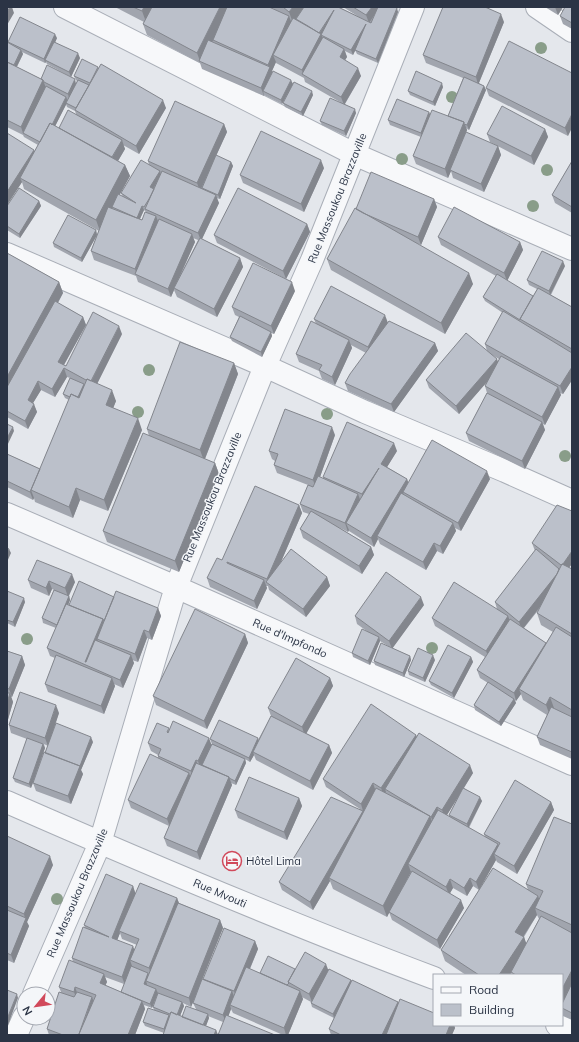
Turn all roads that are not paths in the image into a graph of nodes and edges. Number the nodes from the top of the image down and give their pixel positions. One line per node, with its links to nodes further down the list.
1 (65, 7): 5 (street)
2 (414, 7): 5 (street, Rue Massoukou Brazzaville)
3 (537, 7): 4 (street)
4 (572, 31)
5 (354, 154): 6 (street); 8 (street, Rue Massoukou Brazzaville)
6 (572, 249)
7 (7, 254): 8 (street)
8 (265, 366): 9 (street); 11 (street, Rue Massoukou Brazzaville)
9 (572, 501)
10 (7, 514): 11 (street, Rue d'Impfondo)
11 (176, 588): 12 (street, Rue d'Impfondo); 14 (street, Rue Massoukou Brazzaville)
12 (572, 764)
13 (7, 802): 14 (street, Rue Mvouti)
14 (100, 843): 15 (street, Rue Mvouti); 16 (street, Rue Massoukou Brazzaville)
15 (433, 978)
16 (37, 986)
17 (561, 1026): 18 (street)
18 (572, 1030)

